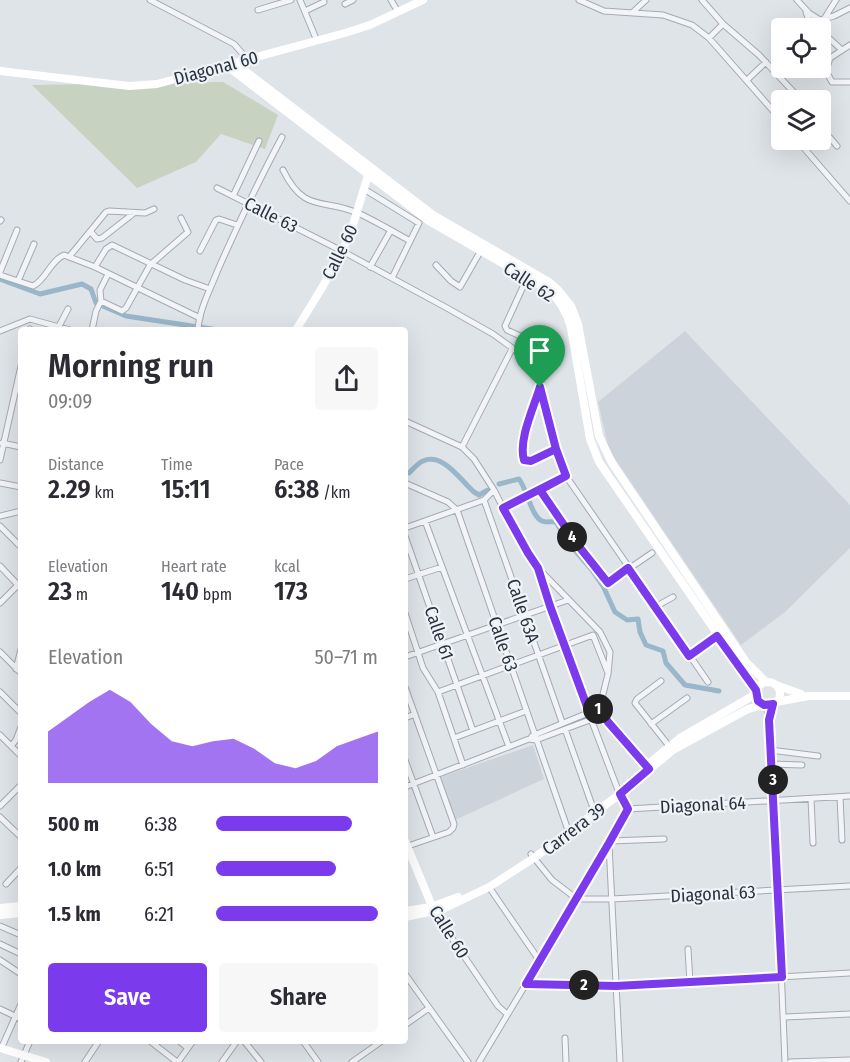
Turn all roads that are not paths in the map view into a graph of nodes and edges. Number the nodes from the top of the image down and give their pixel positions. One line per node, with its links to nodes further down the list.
1 (150, 0): 30 (street)
2 (291, 0): 15 (street)
3 (300, 0): 16 (street)
4 (353, 0): 13 (street)
5 (391, 0): 18 (street)
6 (423, 0): 18 (main road, Diagonal 60)
7 (579, 0): 19 (street)
8 (646, 0): 19 (street)
9 (702, 0): 24 (street)
10 (836, 0): 22 (street)
11 (799, 1): 17 (street)
12 (324, 2): 16 (street)
13 (345, 4)
14 (850, 8): 23 (street)
15 (258, 10)
16 (305, 11): 27 (street)
17 (806, 11): 20 (street); 21 (street)
18 (398, 12): 27 (main road, Diagonal 60)
19 (633, 12): 25 (street)
20 (808, 18)
21 (816, 18)
22 (825, 18)
23 (828, 18)
24 (723, 24): 25 (street); 31 (street)
25 (709, 38): 35 (street)
26 (831, 40): 29 (street)
27 (317, 41): 30 (main road, Diagonal 60)
28 (850, 45): 29 (street)
29 (842, 50): 36 (street)
30 (248, 60): 32 (main road, Diagonal 60)
31 (766, 62): 35 (street); 37 (street)
32 (236, 64): 33 (main road, Diagonal 60); 45 (main road, Calle 62)
33 (226, 66): 34 (main road, Diagonal 60); 45 (main road, Calle 62)
34 (0, 71)
35 (747, 80): 38 (street)
36 (850, 82)
37 (792, 90)
38 (771, 108)
39 (282, 137): 50 (street)
40 (831, 139): 42 (street)
41 (260, 141): 48 (street)
42 (837, 146)
43 (806, 150): 49 (street)
44 (283, 170): 53 (street)
45 (370, 171): 47 (main road, Calle 60); 63 (main road, Calle 62); 145 (main road, Calle 62)
46 (218, 188): 48 (street, Calle 63)
47 (364, 189): 53 (main road, Calle 60); 59 (street)
48 (233, 196): 50 (street, Calle 63)
49 (850, 201)
50 (247, 202): 55 (street); 62 (street, Calle 63)
51 (154, 209): 52 (street)
52 (134, 213): 58 (street); 58 (street)
53 (358, 213): 57 (street); 62 (main road, Calle 60)
54 (181, 218): 65 (street)
55 (237, 225): 61 (street); 75 (street)
56 (17, 230): 69 (street)
57 (391, 230): 59 (street); 68 (street)
58 (91, 232): 64 (street)
59 (410, 241): 71 (street)
60 (34, 244): 73 (street)
61 (200, 251)
62 (342, 251): 68 (street, Calle 63); 83 (main road, Calle 60)
63 (480, 252): 66 (street); 72 (main road, Calle 62)
64 (69, 257): 67 (street); 73 (street)
65 (150, 264): 67 (street); 74 (street); 75 (street)
66 (436, 265)
67 (95, 267): 70 (street)
68 (370, 267): 71 (street, Calle 63)
69 (0, 274): 73 (street)
70 (108, 274): 74 (street); 76 (street)
71 (392, 278): 87 (street, Calle 63)
72 (526, 278): 86 (street); 131 (main road, Calle 62)
73 (18, 281)
74 (137, 289): 76 (street); 78 (street)
75 (210, 289): 78 (street)
76 (100, 302): 81 (street)
77 (68, 309): 80 (street)
78 (200, 318): 82 (street)
79 (55, 327): 84 (street)
80 (59, 327)
81 (93, 327)
82 (198, 327)
83 (298, 327)
84 (0, 331)
85 (547, 332): 88 (street)
86 (531, 341)
87 (512, 349): 88 (street, Calle 63); 94 (street)
88 (529, 361): 90 (street)
89 (18, 378): 92 (street)
90 (540, 387): 95 (street); 95 (street)
91 (408, 422): 94 (street)
92 (1, 443): 93 (street); 96 (street)
93 (18, 446)
94 (462, 447): 101 (street)
95 (556, 449): 97 (street)
96 (0, 460)
97 (566, 476): 102 (street); 117 (street)
98 (0, 483): 100 (street)
99 (408, 484): 105 (street)
100 (18, 486)
101 (494, 490): 103 (street); 104 (street)
102 (540, 490): 104 (street); 117 (street)
103 (484, 500): 105 (street); 127 (street, Calle 63A)
104 (503, 508): 116 (street)
105 (457, 510): 108 (street); 129 (street, Calle 63)
106 (18, 512): 107 (street)
107 (0, 516)
108 (425, 521): 110 (street); 115 (street)
109 (0, 526): 111 (street)
110 (408, 527)
111 (18, 544)
112 (408, 544): 118 (street, Calle 61)
113 (652, 553): 117 (street)
114 (0, 566): 120 (street)
115 (442, 567): 118 (street); 130 (street)
116 (538, 568): 123 (street); 125 (street)
117 (628, 568): 126 (street)
118 (419, 575): 119 (street); 132 (street, Calle 61)
119 (408, 578)
120 (18, 582)
121 (18, 586): 124 (street)
122 (673, 597): 126 (street)
123 (568, 600): 125 (street); 141 (street)
124 (0, 603)
125 (550, 606): 127 (street); 133 (street)
126 (655, 607): 138 (street)
127 (525, 615): 129 (street); 137 (street, Calle 63A)
128 (408, 622): 135 (street)
129 (496, 625): 130 (street); 139 (street, Calle 63)
130 (468, 635): 132 (street); 142 (street)
131 (717, 636): 138 (street); 149 (main road, Calle 62)
132 (442, 644): 135 (street); 147 (street, Calle 61)
133 (564, 646): 137 (street); 141 (street); 159 (street)
134 (0, 652): 140 (street)
135 (418, 652): 136 (street); 150 (street)
136 (408, 656)
137 (539, 656): 139 (street); 165 (street, Calle 63A)
138 (689, 656): 144 (street)
139 (511, 667): 142 (street); 158 (street, Calle 63)
140 (18, 670)
141 (608, 674): 156 (street)
142 (484, 676): 147 (street); 164 (street)
143 (661, 681): 166 (street)
144 (708, 682)
145 (766, 682): 146 (main road); 149 (main road)
146 (776, 685): 152 (main road); 155 (main road)
147 (458, 686): 150 (street); 168 (street, Calle 61)
148 (0, 692): 157 (street)
149 (756, 692): 155 (main road); 174 (main road, Carrera 39)
150 (438, 693): 172 (street)
151 (408, 695): 160 (street)
152 (809, 696): 153 (main road); 155 (main road, Carrera 39)
153 (850, 696)
154 (687, 698): 166 (street)
155 (770, 704): 176 (street); 182 (main road, Carrera 39)
156 (600, 708): 159 (street); 161 (street)
157 (18, 710)
158 (526, 711): 164 (street); 171 (street, Calle 63)
159 (589, 712): 165 (street)
160 (415, 714): 162 (street); 184 (street)
161 (603, 715): 163 (street); 182 (street)
162 (408, 717)
163 (591, 720): 167 (street); 188 (street)
164 (499, 721): 168 (street); 175 (street)
165 (562, 722): 171 (street)
166 (651, 724): 174 (street)
167 (565, 729): 171 (street); 194 (street)
168 (473, 731): 172 (street)
169 (0, 735): 173 (street)
170 (18, 735): 173 (street)
171 (535, 737): 175 (street); 197 (street, Calle 63)
172 (454, 738): 180 (street)
173 (11, 746): 177 (street)
174 (669, 746): 182 (main road, Carrera 39)
175 (509, 747): 180 (street)
176 (770, 750): 178 (street); 179 (street)
177 (18, 753)
178 (818, 756)
179 (771, 764): 181 (street); 192 (street)
180 (463, 765): 184 (street)
181 (802, 765)
182 (648, 767): 188 (main road, Carrera 39)
183 (408, 769): 185 (street)
184 (436, 776): 185 (street); 199 (street)
185 (413, 784): 186 (street); 199 (street)
186 (408, 786)
187 (18, 788): 193 (street)
188 (619, 792): 194 (main road, Carrera 39); 195 (street); 197 (main road, Carrera 39)
189 (850, 796): 190 (street, Diagonal 64)
190 (840, 797): 191 (street, Diagonal 64); 201 (street)
191 (811, 799): 192 (street, Diagonal 64); 203 (street)
192 (774, 801): 195 (street, Diagonal 64); 211 (street)
193 (0, 806)
194 (593, 808): 197 (main road, Carrera 39)
195 (628, 809): 202 (street)
196 (0, 817): 198 (street)
197 (567, 831): 206 (main road, Carrera 39)
198 (18, 834)
199 (433, 837): 204 (street)
200 (664, 839): 202 (street)
201 (842, 840)
202 (610, 842): 212 (street); 213 (street)
203 (813, 843)
204 (408, 844)
205 (408, 850): 216 (main road, Calle 60)
206 (533, 856): 210 (main road, Carrera 39); 212 (street); 216 (main road, Carrera 39)
207 (18, 871): 208 (street)
208 (6, 884)
209 (850, 886): 211 (street, Diagonal 63)
210 (489, 887): 216 (main road, Carrera 39); 226 (street)
211 (778, 891): 213 (street, Diagonal 63); 230 (street)
212 (577, 899): 213 (street, Diagonal 63); 226 (street)
213 (612, 899): 234 (street)
214 (18, 906): 215 (main road)
215 (0, 908)
216 (433, 910): 217 (main road, Carrera 39); 220 (main road, Carrera 39); 237 (street, Calle 60)
217 (408, 911)
218 (18, 913): 219 (main road)
219 (0, 915)
220 (408, 916)
221 (0, 926): 222 (street)
222 (18, 934)
223 (0, 944): 225 (street)
224 (688, 949): 232 (street)
225 (18, 953)
226 (539, 960): 233 (street)
227 (1, 963): 228 (street)
228 (18, 972)
229 (850, 973): 230 (street)
230 (782, 977): 232 (street); 239 (street)
231 (408, 978): 235 (street)
232 (690, 983): 234 (street)
233 (526, 984): 234 (street); 237 (street)
234 (616, 986): 266 (street)
235 (429, 1008): 241 (street); 263 (street)
236 (0, 1009): 240 (street)
237 (507, 1014): 264 (street)
238 (850, 1014): 239 (street)
239 (785, 1017): 267 (street)
240 (18, 1018): 252 (street)
241 (408, 1023)
242 (565, 1038): 265 (street)
243 (29, 1044): 254 (street)
244 (96, 1044): 258 (street)
245 (154, 1044): 259 (street)
246 (183, 1044): 253 (street)
247 (191, 1044): 253 (street)
248 (235, 1044): 260 (street)
249 (246, 1044): 255 (street)
250 (305, 1044): 261 (street)
251 (377, 1044): 262 (street)
252 (0, 1048): 254 (main road)
253 (188, 1048): 259 (street)
254 (23, 1059): 257 (main road)
255 (257, 1060)
256 (850, 1060): 268 (street)
257 (46, 1062)
258 (85, 1062)
259 (177, 1062)
260 (222, 1062)
261 (318, 1062)
262 (352, 1062)
263 (466, 1062)
264 (478, 1062)
265 (566, 1062)
266 (620, 1062)
267 (786, 1062)
268 (790, 1062)

